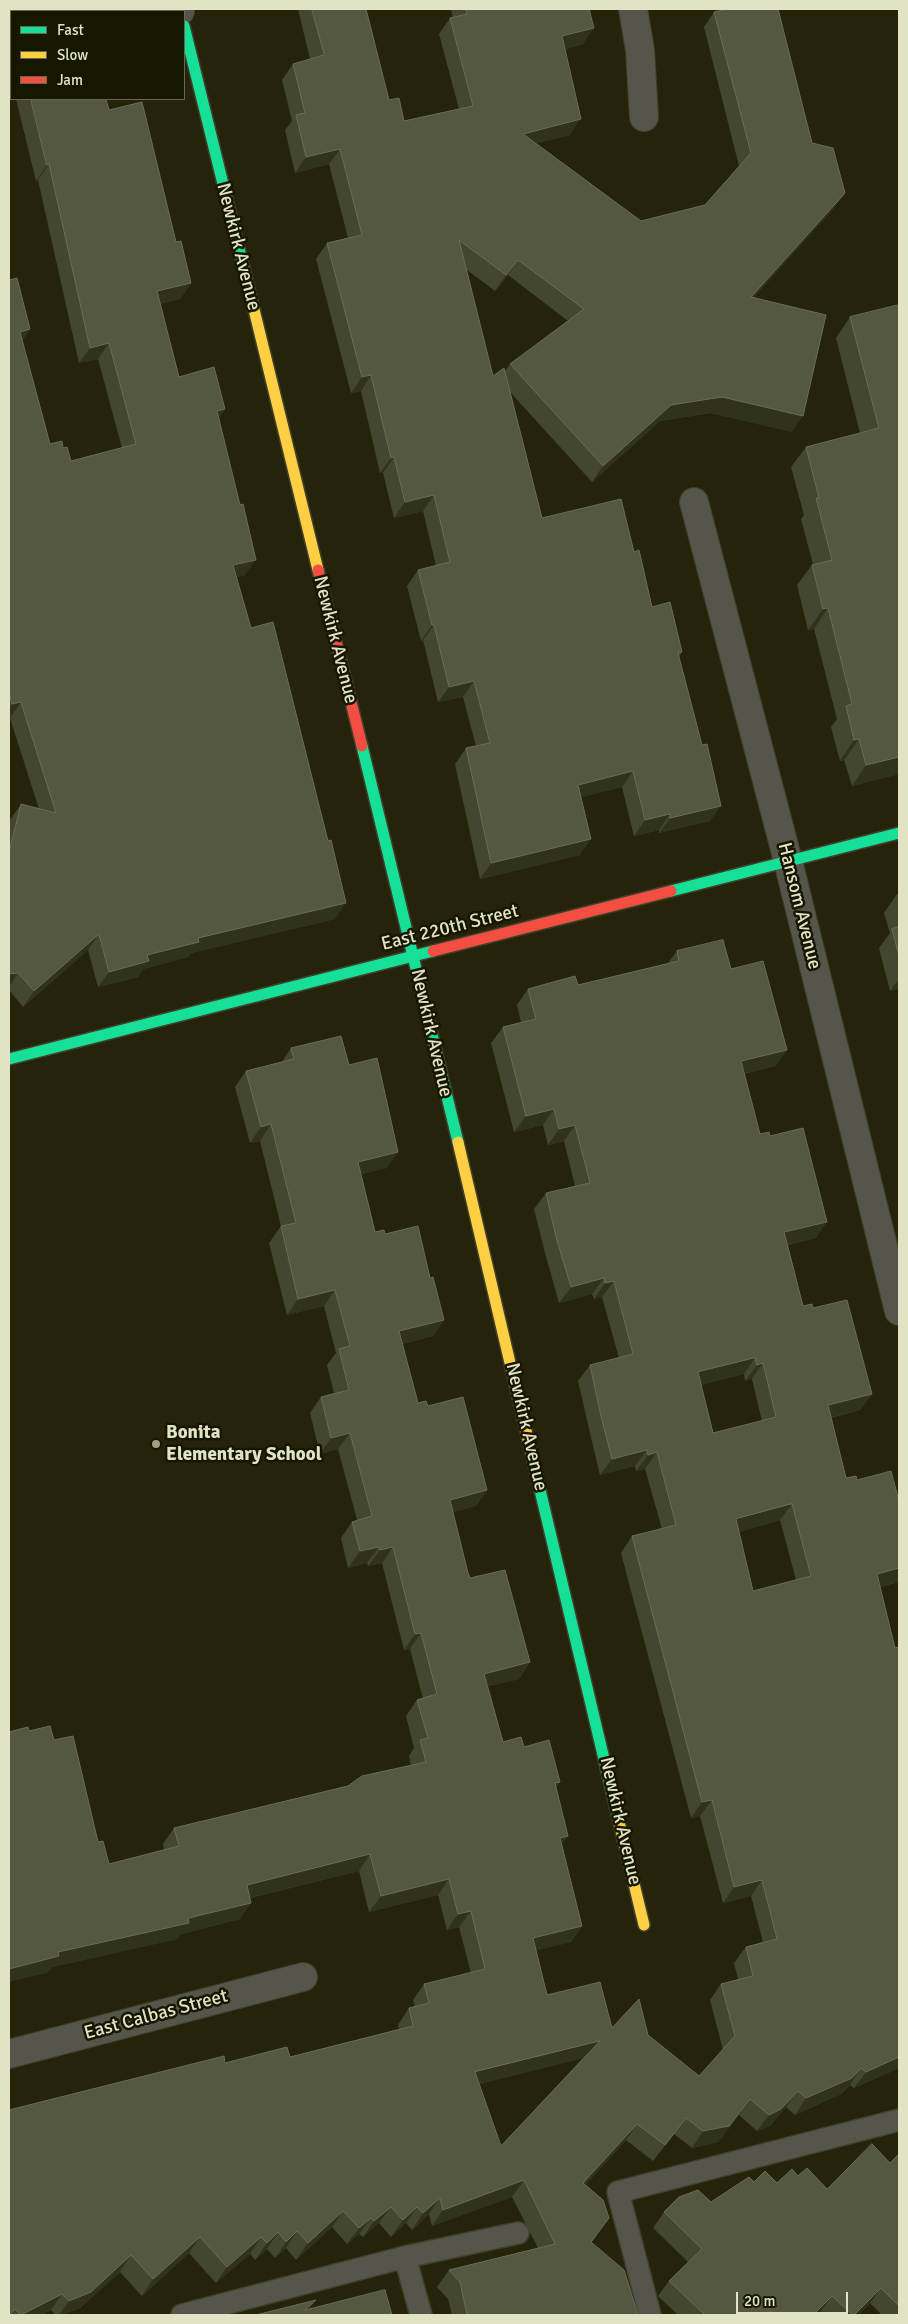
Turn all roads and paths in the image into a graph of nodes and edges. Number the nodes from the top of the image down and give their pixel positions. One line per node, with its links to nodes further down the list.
1 (633, 9): 3 (street)
2 (185, 30): 7 (street, Newkirk Avenue)
3 (644, 117)
4 (694, 502): 6 (street, Hansom Avenue)
5 (899, 833): 6 (street, East 220th Street)
6 (788, 862): 7 (street, East 220th Street); 9 (street, Hansom Avenue)
7 (413, 955): 8 (street, East 220th Street); 10 (street, Newkirk Avenue)
8 (9, 1059)
9 (899, 1311)
10 (644, 1925)
11 (303, 1977): 12 (street, East Calbas Street)
12 (9, 2054)
13 (899, 2120): 18 (lane)
14 (518, 2233): 15 (lane)
15 (405, 2257): 16 (lane); 17 (lane)
16 (183, 2315)
17 (421, 2315)
18 (650, 2315)

